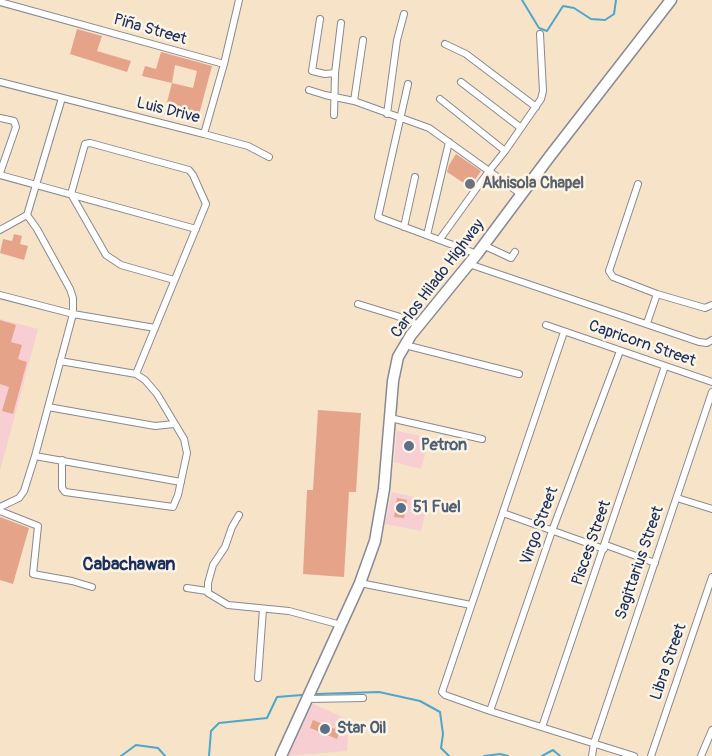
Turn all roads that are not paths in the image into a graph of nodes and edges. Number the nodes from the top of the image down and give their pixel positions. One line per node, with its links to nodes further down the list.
1 (239, 0): 10 (street, Luis Drive)
2 (670, 0): 36 (main road, Carlos Hilado Highway)
3 (0, 2): 10 (street, Piña Street)
4 (404, 14): 21 (street)
5 (320, 19): 11 (street)
6 (341, 23): 11 (street)
7 (540, 34): 20 (street)
8 (363, 40): 19 (street)
9 (445, 44): 20 (street)
10 (224, 64): 26 (street, Luis Drive)
11 (335, 73): 16 (street)
12 (0, 82): 17 (street, Luis Drive)
13 (461, 82): 25 (street)
14 (408, 84): 24 (street)
15 (309, 90): 16 (street)
16 (336, 96): 19 (street); 22 (street)
17 (62, 98): 26 (street, Luis Drive); 34 (street)
18 (440, 99): 28 (street)
19 (354, 100): 21 (street)
20 (536, 107): 25 (street)
21 (387, 114): 24 (street)
22 (334, 115)
23 (0, 118): 31 (street)
24 (400, 118): 27 (street); 38 (street)
25 (521, 128): 28 (street)
26 (204, 134): 29 (street)
27 (449, 142): 30 (street); 41 (street)
28 (505, 151): 30 (street)
29 (269, 157)
30 (489, 171): 36 (street); 42 (street)
31 (0, 174): 34 (street)
32 (415, 177): 38 (street)
33 (638, 184): 47 (street)
34 (37, 185): 35 (street); 37 (street)
35 (72, 194): 39 (street); 39 (street); 46 (street)
36 (521, 194): 43 (main road, Carlos Hilado Highway)
37 (27, 215): 40 (street); 51 (street)
38 (404, 227): 41 (street)
39 (196, 229): 46 (street)
40 (0, 230)
41 (427, 235): 42 (street)
42 (440, 239): 43 (street)
43 (480, 249): 44 (street); 45 (main road, Carlos Hilado Highway)
44 (515, 252)
45 (469, 264): 52 (street); 53 (main road, Carlos Hilado Highway)
46 (174, 280): 55 (street)
47 (657, 294): 50 (street); 52 (street)
48 (0, 295): 51 (street)
49 (358, 304): 53 (street)
50 (712, 305)
51 (72, 314): 55 (street); 60 (street)
52 (647, 323): 57 (street)
53 (419, 325): 58 (main road, Carlos Hilado Highway)
54 (546, 325): 56 (street, Capricorn Street)
55 (155, 328): 62 (street)
56 (564, 332): 59 (street, Capricorn Street); 76 (street)
57 (712, 340)
58 (405, 345): 63 (street); 67 (main road, Carlos Hilado Highway)
59 (620, 351): 61 (street, Capricorn Street); 78 (street, Virgo Street)
60 (60, 361): 62 (street); 66 (street)
61 (665, 366): 64 (street, Capricorn Street); 79 (street, Pisces Street)
62 (136, 374): 68 (street)
63 (519, 374)
64 (712, 382)
65 (712, 392): 73 (street, Sagittarius Street)
66 (48, 407): 68 (street); 70 (street)
67 (390, 418): 69 (street); 82 (main road, Carlos Hilado Highway)
68 (174, 424): 72 (street)
69 (482, 439)
70 (35, 456): 71 (street); 74 (street)
71 (62, 460): 72 (street); 72 (street)
72 (182, 482)
73 (677, 498): 75 (street); 80 (street, Sagittarius Street)
74 (0, 509): 83 (street)
75 (712, 509)
76 (503, 513): 78 (street); 86 (street)
77 (239, 515): 85 (street)
78 (552, 531): 79 (street); 92 (street, Virgo Street)
79 (605, 547): 80 (street); 93 (street, Pisces Street)
80 (655, 563): 95 (street, Sagittarius Street)
81 (712, 577): 100 (street, Libra Street)
82 (360, 584): 86 (street); 88 (main road, Carlos Hilado Highway)
83 (92, 587)
84 (187, 588): 85 (street)
85 (207, 591): 87 (street)
86 (471, 605): 92 (street)
87 (263, 609): 88 (street); 89 (street)
88 (341, 625): 91 (main road, Carlos Hilado Highway)
89 (258, 678)
90 (363, 698): 91 (street)
91 (307, 699): 97 (main road, Carlos Hilado Highway)
92 (490, 711): 93 (street)
93 (542, 728): 95 (street)
94 (712, 730): 96 (street)
95 (594, 743): 98 (street, Sagittarius Street); 99 (street)
96 (709, 745): 101 (street)
97 (281, 756)
98 (592, 756)
99 (634, 756)
100 (651, 756)
101 (701, 756)

